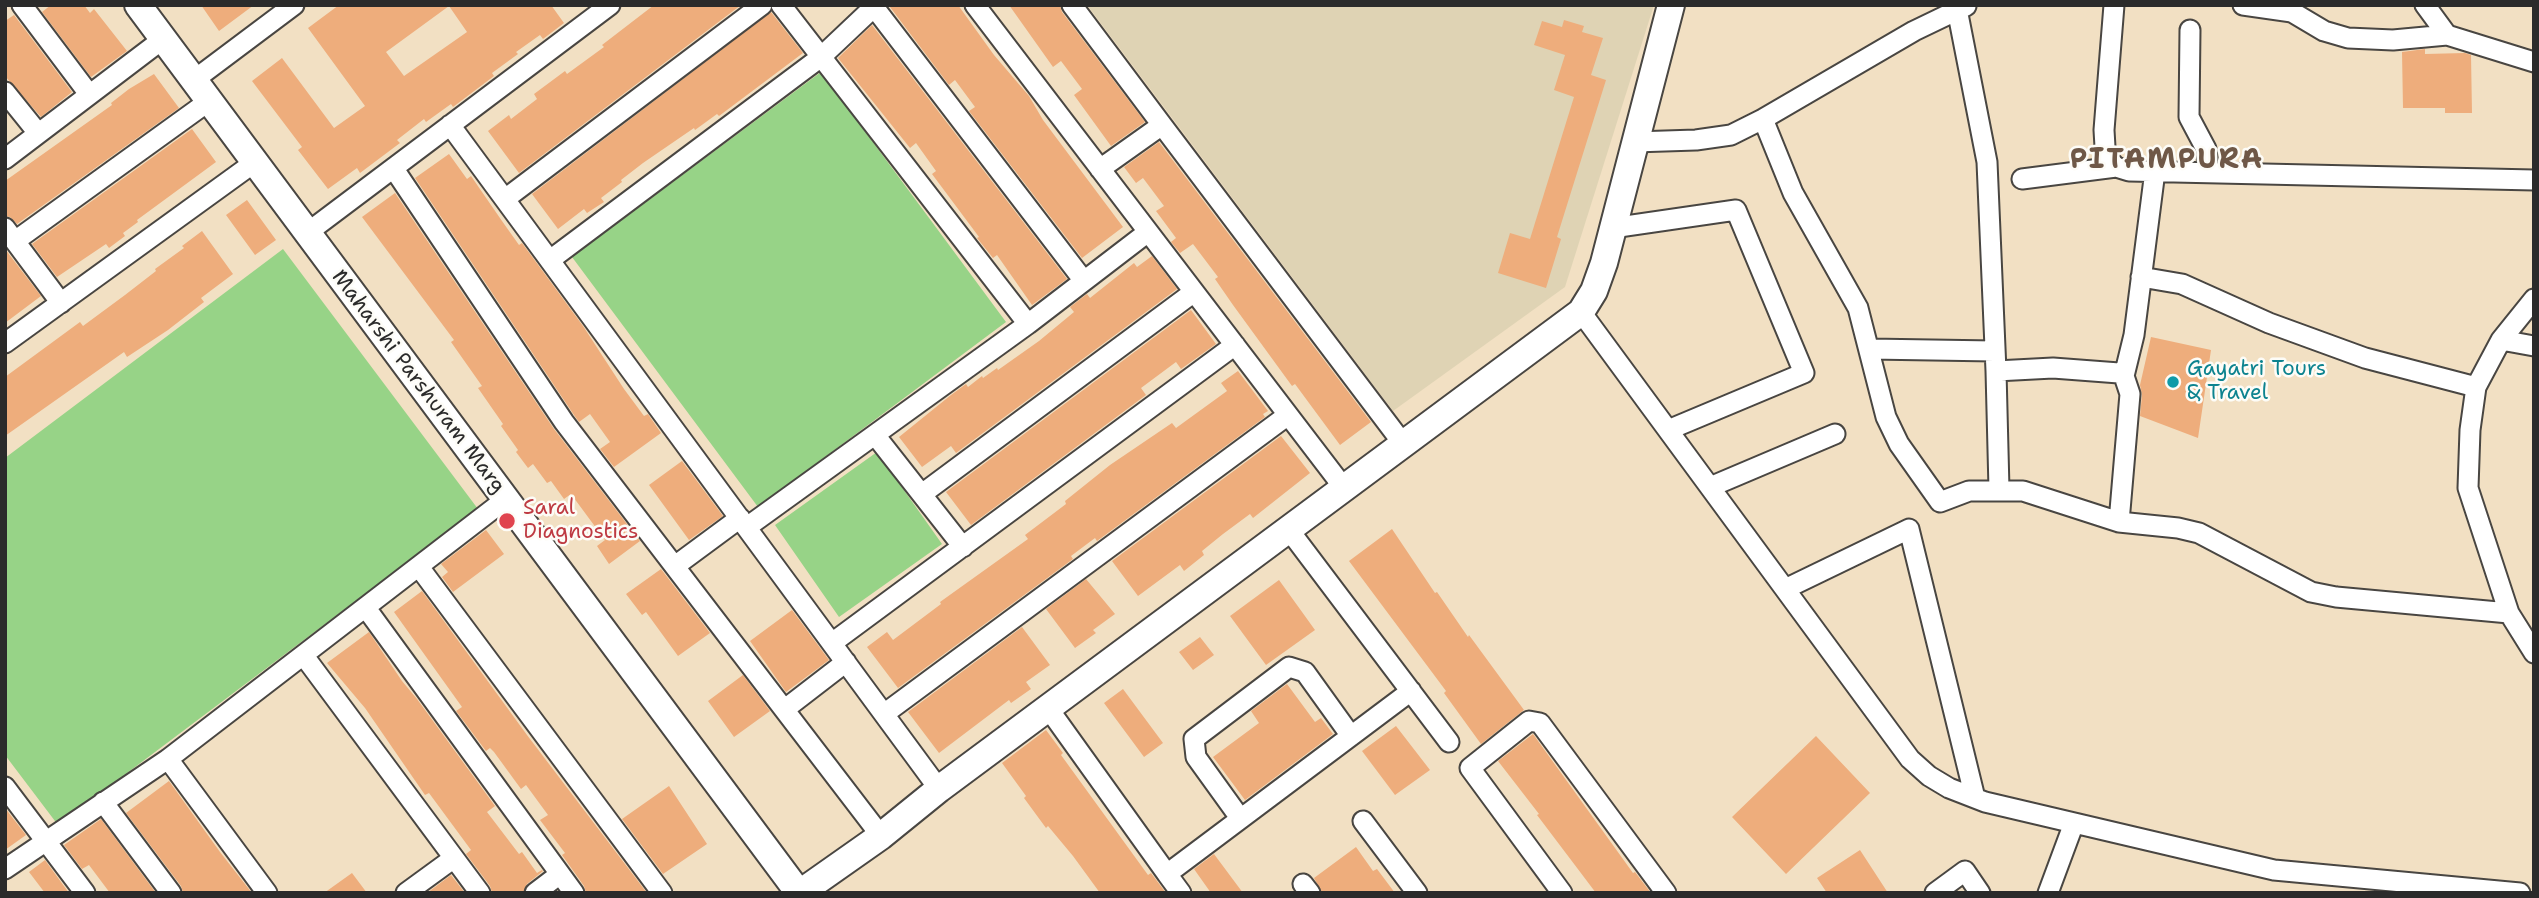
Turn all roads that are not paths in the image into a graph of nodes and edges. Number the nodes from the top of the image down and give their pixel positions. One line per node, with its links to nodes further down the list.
1 (22, 5): 23 (street)
2 (138, 5): 18 (street, Maharshi Parshuram Marg)
3 (294, 5): 15 (street)
4 (762, 5): 38 (street)
5 (781, 5): 19 (street)
6 (975, 5): 33 (street)
7 (1072, 5): 26 (street)
8 (1671, 5): 28 (street)
9 (2114, 5): 31 (street)
10 (2243, 5): 17 (street)
11 (2425, 5): 17 (street)
12 (875, 6): 19 (street); 45 (street)
13 (1962, 7): 24 (street); 56 (street)
14 (599, 8): 25 (street)
15 (273, 11): 21 (street)
16 (2190, 30): 35 (street)
17 (2447, 35): 20 (street)
18 (163, 39): 21 (street, Maharshi Parshuram Marg); 23 (street)
19 (821, 57): 43 (street); 50 (street)
20 (2534, 62)
21 (201, 91): 30 (street, Maharshi Parshuram Marg); 42 (street)
22 (5, 92): 27 (street)
23 (89, 94): 27 (street)
24 (1763, 119): 28 (street); 55 (street)
25 (450, 125): 32 (street); 38 (street)
26 (1162, 125): 33 (street); 63 (street)
27 (38, 133): 29 (street)
28 (1634, 142): 39 (street)
29 (5, 159)
30 (254, 162): 41 (street, Maharshi Parshuram Marg); 48 (street)
31 (2116, 167): 34 (street); 36 (street)
32 (394, 169): 41 (street); 73 (street)
33 (1100, 169): 40 (street)
34 (2155, 171): 35 (street); 44 (street)
35 (2209, 172): 37 (street)
36 (2022, 179)
37 (2534, 180)
38 (505, 199): 43 (street)
39 (1612, 228): 49 (street); 60 (street)
40 (1148, 232): 45 (street); 46 (street)
41 (307, 233): 68 (street, Maharshi Parshuram Marg)
42 (10, 235): 48 (street)
43 (550, 260): 70 (street)
44 (2141, 277): 57 (street); 58 (street)
45 (1084, 281): 50 (street)
46 (1194, 292): 53 (street); 67 (street)
47 (2534, 299): 51 (street)
48 (61, 303): 52 (street)
49 (1581, 312): 60 (street); 63 (street)
50 (1028, 324): 61 (street)
51 (2501, 340): 54 (street); 58 (street)
52 (5, 343)
53 (1235, 345): 59 (street); 72 (street)
54 (2534, 346)
55 (1870, 349): 56 (street); 66 (street)
56 (1995, 361): 57 (street); 66 (street)
57 (2124, 376): 69 (street)
58 (2476, 387): 77 (street)
59 (1288, 415): 65 (street); 85 (street)
60 (1668, 430): 64 (street)
61 (875, 435): 67 (street); 70 (street)
62 (1835, 435): 64 (street)
63 (1404, 445): 65 (street)
64 (1710, 487): 75 (street)
65 (1344, 488): 71 (street)
66 (1999, 489): 69 (street)
67 (922, 494): 72 (street)
68 (506, 499): 74 (street); 102 (street, Maharshi Parshuram Marg)
69 (2119, 522): 77 (street)
70 (744, 523): 73 (street); 78 (street)
71 (1289, 530): 82 (street); 83 (street)
72 (963, 547): 78 (street)
73 (675, 566): 84 (street)
74 (419, 567): 76 (street); 110 (street)
75 (1785, 589): 91 (street); 91 (street)
76 (366, 608): 80 (street); 100 (street)
77 (2509, 613): 79 (street)
78 (832, 643): 81 (street)
79 (2534, 653)
80 (304, 656): 88 (street); 98 (street)
81 (846, 662): 84 (street); 85 (street)
82 (1411, 691): 86 (street); 87 (street)
83 (1048, 708): 90 (street); 101 (street)
84 (785, 709): 96 (street)
85 (884, 714): 90 (street)
86 (1351, 736): 93 (street); 93 (street)
87 (1449, 742)
88 (168, 759): 92 (street); 105 (street)
89 (5, 788): 97 (street)
90 (939, 789): 96 (street)
91 (1975, 798): 95 (street)
92 (103, 802): 97 (street); 104 (street)
93 (1240, 818): 101 (street)
94 (1363, 821): 112 (street)
95 (2074, 823): 117 (street); 118 (street)
96 (881, 836): 102 (street)
97 (46, 840): 99 (street); 103 (street)
98 (454, 858): 106 (street); 107 (street)
99 (5, 869)
100 (560, 874): 108 (street); 109 (street)
101 (1167, 874): 111 (street)
102 (794, 891)
103 (85, 893)
104 (171, 893)
105 (267, 893)
106 (407, 893)
107 (480, 893)
108 (535, 893)
109 (574, 893)
110 (662, 893)
111 (1181, 893)
112 (1417, 893)
113 (1562, 893): 114 (street)
114 (1666, 893)
115 (1935, 893): 116 (street)
116 (1980, 893)
117 (2048, 893)
118 (2520, 893)

